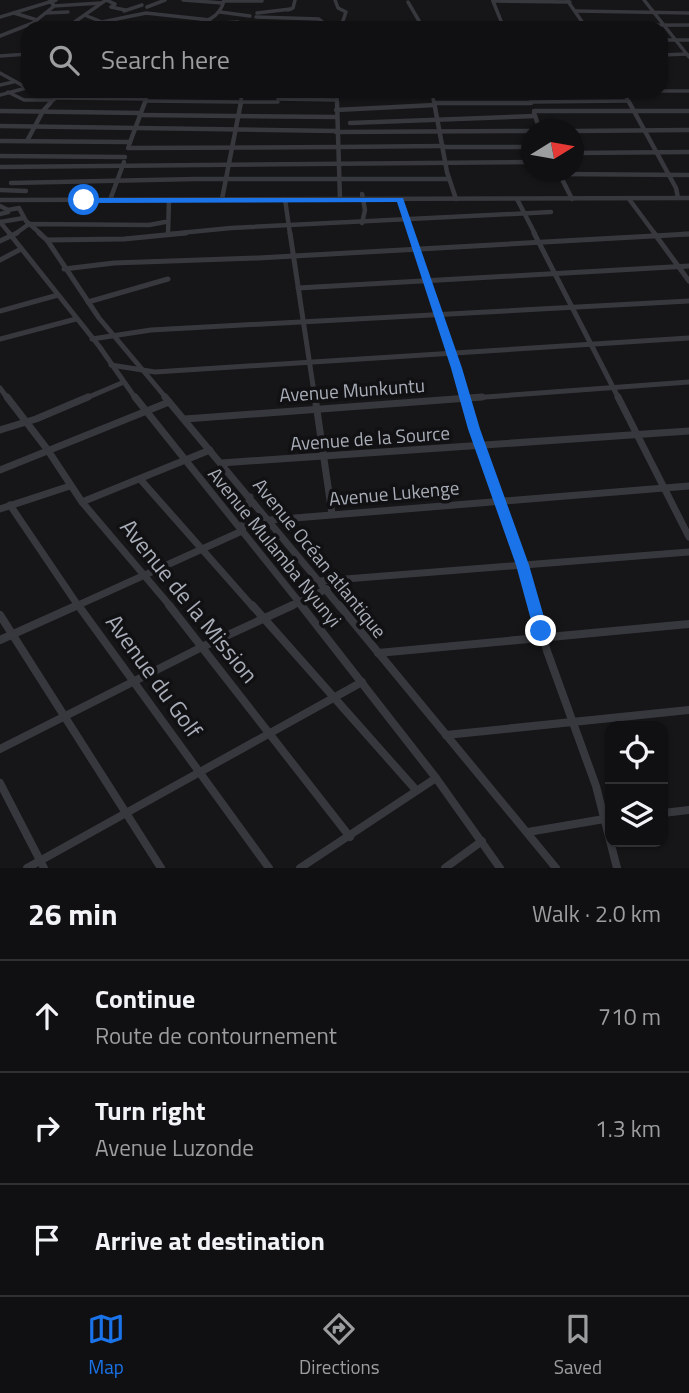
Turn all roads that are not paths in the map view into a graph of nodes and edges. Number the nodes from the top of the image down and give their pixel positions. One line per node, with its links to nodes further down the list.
1 (137, 0): 16 (street)
2 (164, 0): 17 (street)
3 (183, 0): 8 (street); 23 (street)
4 (295, 0): 20 (street)
5 (335, 0): 47 (street)
6 (644, 0): 7 (street); 26 (street)
7 (651, 0)
8 (223, 1): 13 (street); 25 (street)
9 (262, 1): 13 (street)
10 (493, 1): 11 (street); 49 (street)
11 (568, 1): 22 (street)
12 (52, 2): 15 (street); 18 (street); 28 (street)
13 (242, 2): 31 (street)
14 (408, 2): 48 (street)
15 (102, 3): 21 (street); 32 (street)
16 (142, 5): 17 (street); 21 (street)
17 (147, 7): 30 (street)
18 (31, 8): 19 (street); 27 (street)
19 (36, 9)
20 (290, 9): 36 (street); 36 (street)
21 (125, 10): 35 (street)
22 (576, 10): 26 (street); 50 (street)
23 (184, 11): 30 (street); 43 (street); 44 (street)
24 (68, 12): 28 (street)
25 (220, 12): 31 (street); 45 (street)
26 (653, 12): 29 (street); 51 (street)
27 (12, 13): 34 (street); 37 (street)
28 (46, 13): 38 (street)
29 (689, 13)
30 (147, 15): 35 (street); 42 (street)
31 (237, 15): 33 (street)
32 (87, 16): 39 (street); 40 (street)
33 (250, 16)
34 (0, 17)
35 (120, 18): 41 (street)
36 (295, 18): 46 (street)
37 (32, 21)
38 (36, 21)
39 (78, 21)
40 (100, 21)
41 (106, 21)
42 (145, 21)
43 (185, 21)
44 (206, 21)
45 (209, 21)
46 (322, 21)
47 (343, 21)
48 (419, 21)
49 (501, 21)
50 (583, 21)
51 (661, 21)
52 (668, 25): 53 (street)
53 (689, 25)
54 (21, 28): 56 (street)
55 (668, 28): 58 (street)
56 (0, 36)
57 (668, 40): 58 (street)
58 (673, 40): 59 (street); 62 (street)
59 (689, 40)
60 (21, 54): 63 (street)
61 (668, 55): 62 (street)
62 (688, 55)
63 (0, 56)
64 (1, 74): 65 (street)
65 (12, 82): 66 (street); 67 (street)
66 (0, 85)
67 (21, 86)
68 (21, 89): 71 (street)
69 (668, 90): 70 (street)
70 (689, 91)
71 (8, 92): 72 (street); 77 (street)
72 (0, 95)
73 (242, 98): 81 (street)
74 (434, 98): 83 (street)
75 (530, 98): 82 (street)
76 (626, 98): 80 (street)
77 (54, 99): 78 (street); 86 (street)
78 (145, 100): 81 (street); 89 (street)
79 (337, 100): 81 (street); 84 (street)
80 (628, 101): 82 (street); 87 (street)
81 (241, 102): 91 (street)
82 (531, 102): 83 (street); 90 (street)
83 (435, 104): 84 (street); 93 (street)
84 (336, 110): 92 (street)
85 (0, 111): 86 (street)
86 (43, 111): 89 (street); 97 (street)
87 (634, 111): 88 (street); 90 (street); 105 (street)
88 (689, 111)
89 (140, 114): 91 (street); 98 (street)
90 (535, 114): 93 (street); 94 (street)
91 (239, 116): 92 (street); 99 (street)
92 (336, 117): 101 (street)
93 (437, 118): 95 (street); 102 (street)
94 (537, 119)
95 (350, 124)
96 (0, 126): 97 (street)
97 (34, 126): 98 (street); 107 (street)
98 (135, 127): 99 (street); 108 (street)
99 (235, 129): 101 (street); 112 (street)
100 (689, 130): 105 (street)
101 (336, 131): 102 (street); 110 (street)
102 (440, 131): 103 (street); 111 (street)
103 (521, 131)
104 (584, 131): 105 (street)
105 (644, 131): 113 (street)
106 (0, 141): 107 (street)
107 (27, 141): 108 (street)
108 (129, 145): 112 (street); 117 (street)
109 (521, 146): 111 (street)
110 (337, 147): 111 (street); 112 (street); 119 (street)
111 (443, 147): 120 (street)
112 (231, 148): 122 (street)
113 (656, 152): 114 (street); 115 (street); 125 (street)
114 (689, 152)
115 (584, 153)
116 (0, 156): 117 (street)
117 (125, 157): 121 (street)
118 (521, 162): 120 (street)
119 (338, 163): 120 (street); 122 (street); 130 (street)
120 (445, 163): 127 (street)
121 (123, 164): 122 (street); 123 (street); 128 (street)
122 (228, 164): 129 (street)
123 (0, 167)
124 (584, 173): 125 (street)
125 (669, 174): 126 (street); 136 (street)
126 (689, 175)
127 (449, 179): 130 (street); 148 (street)
128 (117, 180): 129 (street); 132 (street); 144 (street)
129 (225, 180): 130 (street); 146 (street)
130 (338, 180): 139 (street)
131 (564, 182): 141 (street)
132 (11, 183)
133 (0, 190): 134 (street)
134 (26, 191)
135 (363, 197): 139 (street); 147 (street); 158 (street)
136 (678, 198): 137 (street); 142 (street)
137 (689, 198)
138 (285, 199): 139 (street); 146 (street); 160 (street)
139 (340, 199)
140 (517, 199): 141 (street); 148 (street); 152 (street)
141 (572, 199): 142 (street)
142 (629, 199): 164 (street)
143 (0, 200): 144 (street)
144 (110, 200): 145 (street)
145 (169, 200): 146 (street); 157 (street)
146 (222, 200)
147 (401, 200): 148 (street); 156 (street)
148 (456, 200)
149 (0, 206): 150 (street)
150 (8, 212): 153 (street); 154 (street); 155 (street)
151 (551, 212): 152 (street)
152 (524, 214): 156 (street); 168 (street)
153 (24, 218): 155 (street); 159 (street)
154 (0, 219): 155 (street); 165 (street, Avenue Mulamba Nyunyi)
155 (14, 220): 161 (street)
156 (406, 220): 158 (street); 170 (street)
157 (165, 222): 159 (street); 162 (street)
158 (362, 223): 160 (street)
159 (29, 224): 161 (street); 166 (street)
160 (287, 225): 162 (street); 171 (street)
161 (22, 229): 165 (street)
162 (168, 234): 166 (street)
163 (689, 234): 164 (street)
164 (654, 235): 168 (street); 175 (street)
165 (12, 236): 167 (street); 169 (street, Avenue Mulamba Nyunyi)
166 (47, 240): 174 (street)
167 (0, 241)
168 (539, 242): 170 (street); 176 (street)
169 (21, 249): 172 (street); 181 (street, Avenue Mulamba Nyunyi)
170 (415, 249): 171 (street); 178 (street)
171 (294, 256): 174 (street); 180 (street)
172 (0, 260)
173 (689, 266): 175 (street)
174 (64, 267): 183 (street, Avenue Océan atlantique)
175 (678, 267): 176 (street); 179 (street)
176 (556, 273): 178 (street); 184 (street)
177 (168, 279): 183 (street)
178 (426, 280): 180 (street); 186 (street)
179 (689, 281)
180 (298, 288): 188 (street)
181 (58, 295): 185 (street); 187 (street, Avenue Mulamba Nyunyi)
182 (689, 301): 184 (street)
183 (88, 302): 189 (street, Avenue Océan atlantique)
184 (571, 307): 186 (street); 194 (street)
185 (0, 311)
186 (438, 315): 188 (street); 196 (street)
187 (76, 319): 192 (street); 193 (street, Avenue Mulamba Nyunyi)
188 (303, 323): 189 (street); 198 (street)
189 (113, 335): 190 (street); 197 (street, Avenue Océan atlantique)
190 (104, 338): 193 (street); 195 (street)
191 (689, 338): 194 (street)
192 (0, 339)
193 (92, 339): 195 (street, Avenue Mulamba Nyunyi)
194 (590, 345): 196 (street); 203 (street)
195 (99, 346): 199 (street, Avenue Mulamba Nyunyi)
196 (452, 354): 198 (street); 205 (street)
197 (131, 361): 199 (street); 200 (street, Avenue Océan atlantique)
198 (310, 363): 200 (street); 207 (street)
199 (111, 365): 201 (street, Avenue Mulamba Nyunyi)
200 (145, 372): 206 (street, Avenue Océan atlantique)
201 (124, 382): 208 (street, Avenue Mulamba Nyunyi); 210 (street)
202 (689, 382): 203 (street, Avenue Munkuntu)
203 (611, 387): 205 (street, Avenue Munkuntu); 213 (street)
204 (1, 392): 210 (street, Avenue de la Mission)
205 (465, 397): 207 (street, Avenue Munkuntu); 214 (street)
206 (169, 402): 208 (street); 209 (street, Avenue Océan atlantique)
207 (316, 408): 209 (street, Avenue Munkuntu); 217 (street)
208 (145, 410): 215 (street); 218 (street, Avenue Mulamba Nyunyi)
209 (185, 418): 216 (street, Avenue Océan atlantique)
210 (26, 423): 211 (street); 215 (street, Avenue de la Mission)
211 (0, 430)
212 (689, 431): 213 (street, Avenue de la Source)
213 (637, 434): 214 (street, Avenue de la Source); 224 (street)
214 (481, 446): 217 (street, Avenue de la Source); 226 (street)
215 (47, 449): 220 (street); 222 (street, Avenue de la Mission)
216 (210, 450): 218 (street); 219 (street, Avenue Océan atlantique)
217 (324, 456): 219 (street, Avenue de la Source); 230 (street)
218 (184, 460): 221 (street); 232 (street, Avenue Mulamba Nyunyi)
219 (221, 463): 225 (street, Avenue Océan atlantique)
220 (0, 470)
221 (140, 479): 227 (street); 234 (street)
222 (70, 485): 227 (street, Avenue de la Mission); 228 (street)
223 (689, 486): 224 (street, Avenue Lukenge)
224 (664, 488): 226 (street, Avenue Lukenge); 233 (street)
225 (250, 497): 231 (street, Avenue Océan atlantique); 232 (street)
226 (499, 500): 230 (street, Avenue Lukenge); 236 (street)
227 (82, 502): 237 (street, Avenue de la Mission)
228 (10, 505): 229 (street); 241 (street, Avenue du Golf)
229 (0, 509)
230 (332, 514): 231 (street, Avenue Lukenge)
231 (270, 520): 238 (street, Avenue Océan atlantique)
232 (242, 531): 234 (street); 240 (street, Avenue Mulamba Nyunyi)
233 (689, 537)
234 (203, 549): 237 (street); 243 (street)
235 (689, 552): 236 (street)
236 (522, 565): 238 (street); 246 (street)
237 (146, 575): 241 (street); 248 (street, Avenue de la Mission)
238 (320, 581): 239 (street, Avenue Océan atlantique)
239 (327, 589): 240 (street); 249 (street, Avenue Océan atlantique)
240 (299, 602): 243 (street); 251 (street, Avenue Mulamba Nyunyi)
241 (78, 605): 245 (street); 250 (street, Avenue du Golf)
242 (0, 615): 245 (street)
243 (263, 618): 248 (street); 252 (street)
244 (689, 624): 246 (street)
245 (13, 635): 247 (street); 254 (street)
246 (543, 639): 249 (street); 255 (street)
247 (0, 640)
248 (202, 647): 250 (street); 256 (street, Avenue de la Mission)
249 (378, 653): 257 (street, Avenue Océan atlantique)
250 (136, 682): 254 (street); 259 (street, Avenue du Golf)
251 (362, 682): 252 (street); 260 (street, Avenue Mulamba Nyunyi)
252 (334, 698): 256 (street); 262 (street)
253 (689, 710): 255 (street)
254 (64, 717): 258 (street); 266 (street)
255 (573, 723): 257 (street); 264 (street)
256 (270, 732): 259 (street); 269 (street, Avenue de la Mission)
257 (446, 735): 268 (street, Avenue Océan atlantique)
258 (0, 749)
259 (198, 773): 266 (street); 275 (street, Avenue du Golf)
260 (436, 778): 262 (street); 270 (street, Avenue Mulamba Nyunyi)
261 (0, 783): 272 (street)
262 (416, 790): 269 (street)
263 (689, 810): 265 (street)
264 (605, 811)
265 (668, 812)
266 (125, 814): 272 (street); 274 (street)
267 (605, 819): 268 (street)
268 (528, 832): 279 (street, Avenue Océan atlantique)
269 (350, 837): 276 (street)
270 (482, 841): 277 (street); 278 (street, Avenue Mulamba Nyunyi)
271 (610, 847): 280 (street)
272 (42, 864): 273 (street)
273 (27, 868)
274 (161, 868)
275 (269, 868)
276 (300, 868)
277 (445, 868)
278 (500, 868)
279 (556, 868)
280 (617, 868)

